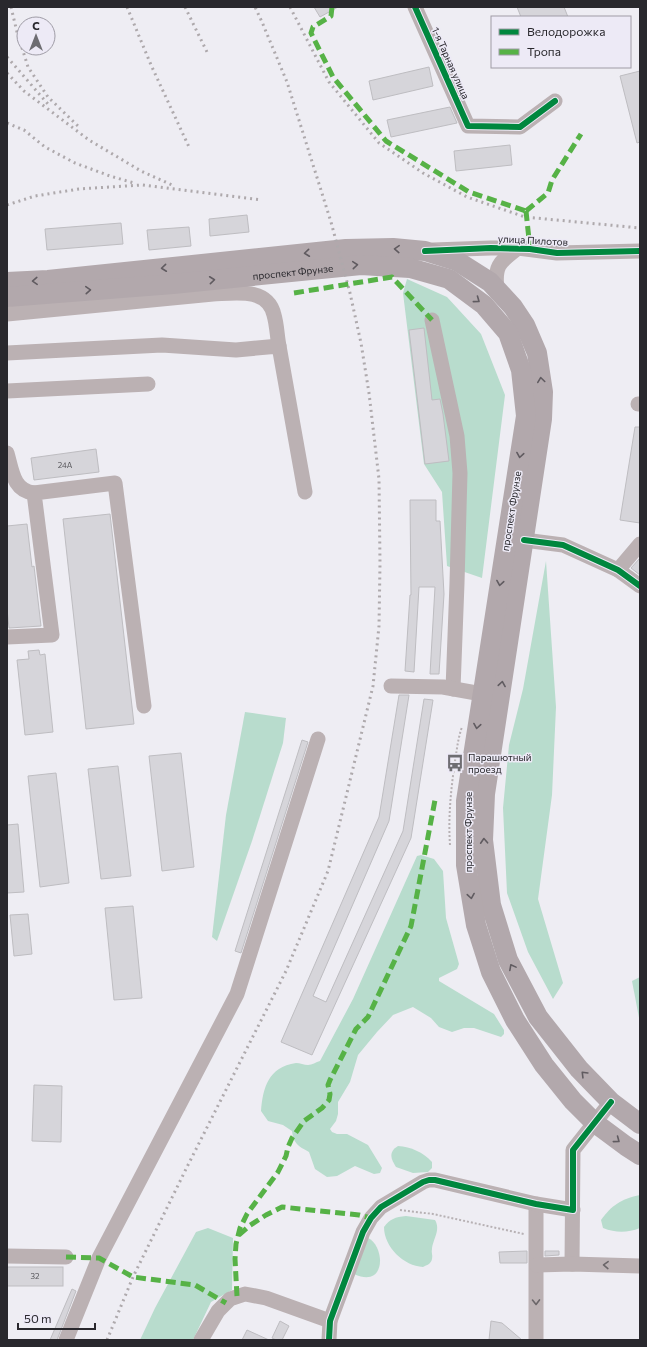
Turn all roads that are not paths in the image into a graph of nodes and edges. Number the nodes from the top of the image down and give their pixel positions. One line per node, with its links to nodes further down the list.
1 (415, 7): 2 (street, 1-я Тарная улица)
2 (555, 102)
3 (518, 248): 4 (street, улица Пилотов); 5 (street, улица Пилотов); 7 (street)
4 (640, 250)
5 (425, 251): 6 (main road, проспект Фрунзе, one-way to 6); 7 (main road, проспект Фрунзе)
6 (7, 282)
7 (497, 289): 18 (main road, проспект Фрунзе, one-way to 7)
8 (7, 297): 25 (main road, проспект Фрунзе, one-way to 25)
9 (7, 314): 11 (street)
10 (432, 320): 24 (street)
11 (279, 346): 12 (street); 16 (street)
12 (7, 353)
13 (148, 384): 14 (street)
14 (7, 391)
15 (7, 453): 17 (street)
16 (305, 492)
17 (34, 493): 22 (street); 26 (street)
18 (524, 540): 20 (street); 28 (main road, проспект Фрунзе, one-way to 18)
19 (640, 544): 20 (street)
20 (618, 570): 21 (street)
21 (640, 586)
22 (7, 637)
23 (391, 686): 24 (street)
24 (453, 689): 25 (street)
25 (482, 694): 29 (main road, проспект Фрунзе, one-way to 29)
26 (144, 706)
27 (318, 739): 40 (street)
28 (611, 1102): 29 (street); 30 (main road, проспект Фрунзе)
29 (595, 1123): 31 (main road, проспект Фрунзе, one-way to 31); 33 (street)
30 (640, 1124)
31 (640, 1155)
32 (536, 1204): 33 (street); 37 (street); 39 (street)
33 (573, 1210): 36 (street)
34 (7, 1256): 35 (street)
35 (66, 1257)
36 (572, 1264): 37 (street); 38 (street, one-way to 36)
37 (537, 1265): 43 (street, one-way to 43)
38 (640, 1266)
39 (330, 1321): 41 (street); 42 (street)
40 (66, 1340)
41 (201, 1340)
42 (329, 1340)
43 (536, 1340)

